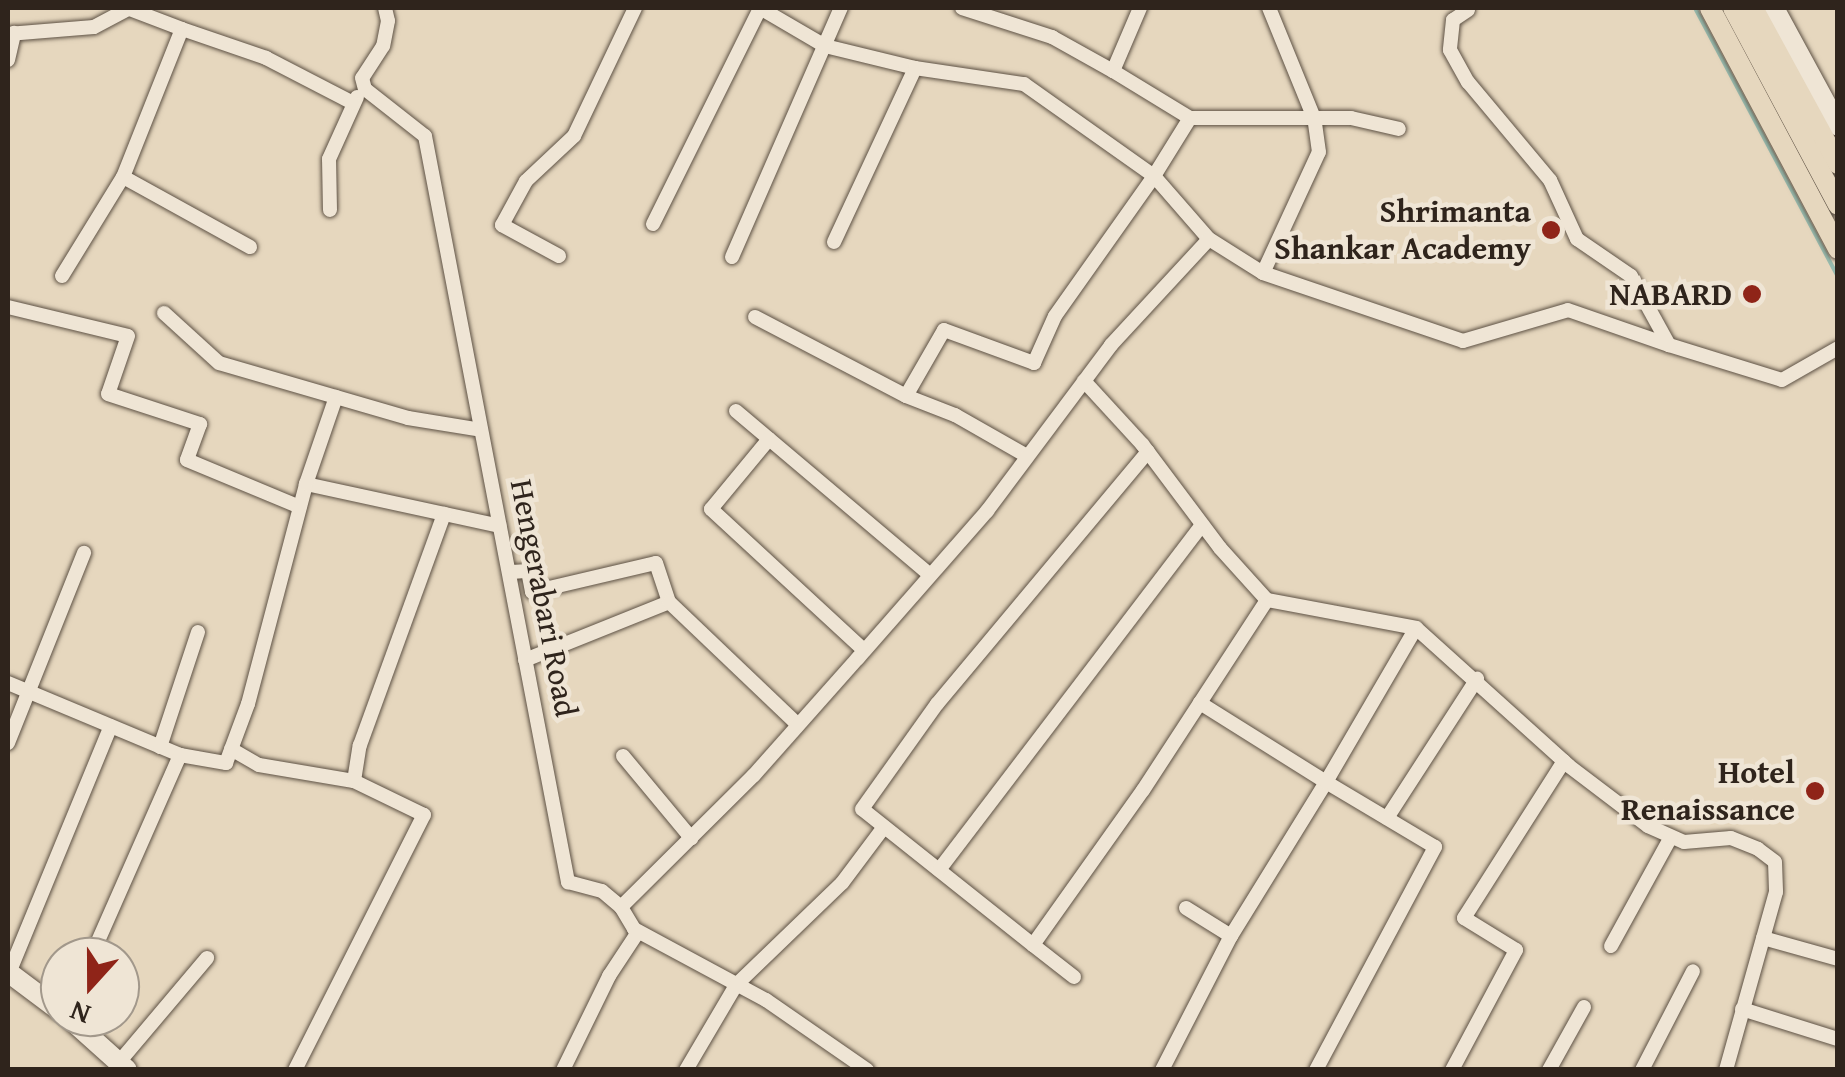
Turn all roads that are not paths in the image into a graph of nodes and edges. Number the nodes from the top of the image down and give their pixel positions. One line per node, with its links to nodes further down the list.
1 (128, 8): 14 (street); 15 (street)
2 (385, 8): 20 (street)
3 (634, 8): 36 (street)
4 (759, 8): 16 (street); 31 (street)
5 (842, 8): 16 (street)
6 (964, 8): 19 (street)
7 (1140, 8): 19 (street)
8 (1269, 8): 23 (street)
9 (1710, 8): 35 (main road)
10 (1733, 8): 29 (main road)
11 (1754, 8): 26 (main road)
12 (1774, 8): 24 (main road)
13 (1468, 10): 43 (street)
14 (182, 28): 21 (street); 28 (street)
15 (11, 34): 17 (street)
16 (824, 46): 18 (street); 37 (street)
17 (8, 60)
18 (915, 68): 27 (street); 33 (street)
19 (1113, 71): 22 (street)
20 (365, 89): 21 (street); 49 (street, Hengerabari Road)
21 (354, 102): 30 (street)
22 (1190, 118): 23 (street); 27 (street)
23 (1314, 118): 25 (street); 38 (street)
24 (1838, 126)
25 (1400, 129)
26 (1838, 164)
27 (1154, 176): 32 (street); 46 (street)
28 (123, 177): 34 (street); 39 (street)
29 (1838, 205)
30 (330, 210)
31 (653, 224)
32 (1209, 239): 38 (street); 45 (street)
33 (834, 242)
34 (250, 247)
35 (1838, 249)
36 (559, 256)
37 (732, 257)
38 (1263, 273): 43 (street)
39 (62, 276)
40 (8, 307): 54 (street)
41 (164, 313): 47 (street)
42 (755, 316): 46 (street)
43 (1669, 345): 44 (street)
44 (1838, 348)
45 (1084, 381): 51 (street); 52 (street)
46 (906, 396): 52 (street)
47 (336, 398): 49 (street); 53 (street)
48 (736, 410): 50 (street)
49 (481, 430): 57 (street, Hengerabari Road)
50 (770, 438): 60 (street); 65 (street)
51 (1148, 452): 56 (street); 82 (street)
52 (1028, 456): 60 (street)
53 (306, 484): 54 (street); 55 (street)
54 (300, 507): 75 (street)
55 (444, 514): 57 (street); 79 (street)
56 (1202, 524): 61 (street); 85 (street)
57 (500, 526): 59 (street, Hengerabari Road)
58 (84, 553): 69 (street)
59 (512, 572): 62 (street); 66 (street, Hengerabari Road)
60 (930, 575): 65 (street)
61 (1267, 600): 63 (street); 70 (street)
62 (668, 602): 66 (street); 71 (street)
63 (1416, 628): 67 (street); 80 (street)
64 (198, 632): 74 (street)
65 (864, 650): 71 (street)
66 (525, 660): 86 (street, Hengerabari Road)
67 (1477, 679): 78 (street); 81 (street)
68 (8, 683): 69 (street)
69 (29, 692): 72 (street); 73 (street)
70 (1200, 703): 80 (street); 92 (street)
71 (798, 725): 84 (street)
72 (112, 726): 74 (street); 97 (street)
73 (8, 743)
74 (160, 746): 76 (street)
75 (230, 749): 76 (street); 79 (street)
76 (180, 755): 90 (street)
77 (623, 756): 84 (street)
78 (1564, 761): 83 (street); 113 (street)
79 (354, 780): 107 (street)
80 (1326, 782): 81 (street); 89 (street)
81 (1387, 818): 112 (street)
82 (884, 827): 85 (street); 99 (street)
83 (1671, 837): 91 (street); 93 (street)
84 (690, 838): 86 (street)
85 (938, 870): 92 (street)
86 (620, 907): 88 (street, Hengerabari Road)
87 (1186, 908): 89 (street)
88 (638, 932): 99 (street, Hengerabari Road); 108 (street)
89 (1231, 936): 111 (street)
90 (101, 937)
91 (1763, 938): 95 (street); 102 (street)
92 (1033, 944): 98 (street)
93 (1612, 946)
94 (207, 958): 105 (street)
95 (1838, 959)
96 (1692, 971): 115 (street)
97 (8, 973): 100 (main road)
98 (1074, 977)
99 (736, 985): 109 (street); 110 (street, Hengerabari Road)
100 (40, 996)
101 (1584, 1007): 114 (street)
102 (1742, 1009): 104 (street); 116 (street)
103 (92, 1037): 105 (main road)
104 (1838, 1039)
105 (120, 1061): 106 (street)
106 (98, 1070)
107 (295, 1070)
108 (563, 1070)
109 (686, 1070)
110 (867, 1070)
111 (1162, 1070)
112 (1316, 1070)
113 (1452, 1070)
114 (1549, 1070)
115 (1642, 1070)
116 (1726, 1070)

